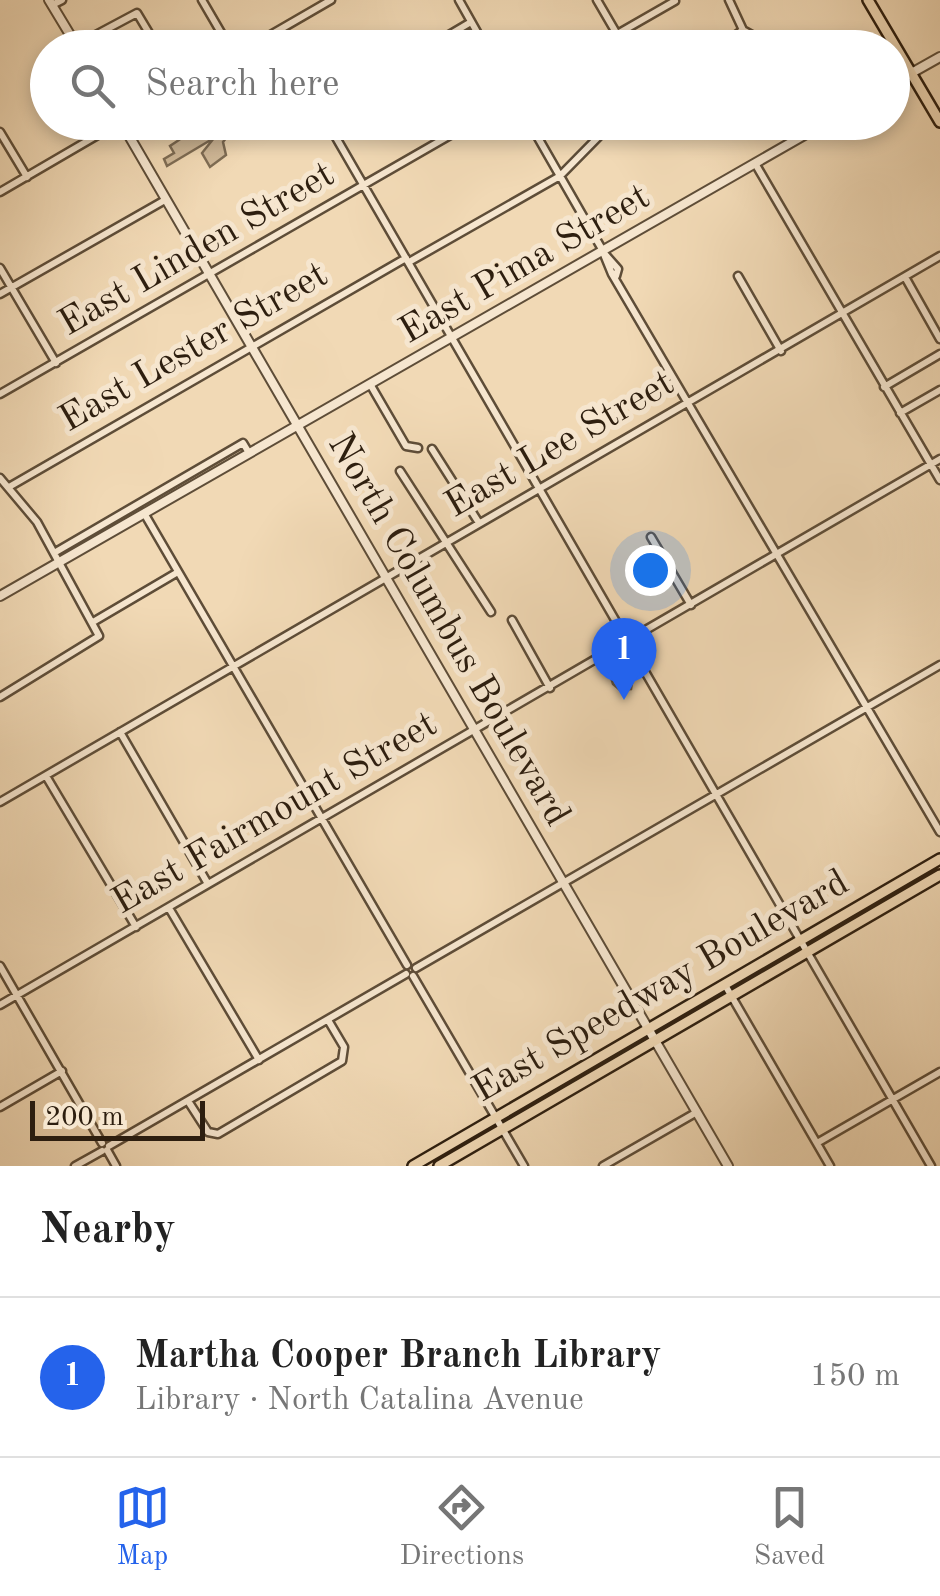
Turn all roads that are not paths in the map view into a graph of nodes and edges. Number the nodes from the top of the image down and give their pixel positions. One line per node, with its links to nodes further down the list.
1 (62, 0): 9 (street)
2 (202, 0): 14 (street)
3 (458, 0): 10 (street)
4 (597, 0): 18 (street)
5 (729, 0): 20 (street)
6 (868, 0): 21 (main road)
7 (328, 1): 15 (street)
8 (674, 1): 19 (street)
9 (51, 3): 11 (street)
10 (471, 22): 16 (street); 17 (street)
11 (67, 30)
12 (106, 30): 13 (street)
13 (147, 30)
14 (220, 30)
15 (278, 30)
16 (457, 30)
17 (476, 30)
18 (615, 30)
19 (624, 30)
20 (743, 30)
21 (886, 30)
22 (940, 57): 24 (street)
23 (910, 70): 24 (main road)
24 (912, 73): 25 (main road)
25 (940, 122)
26 (0, 132): 35 (street)
27 (90, 140): 35 (street)
28 (131, 140): 39 (street, North Columbus Boulevard)
29 (337, 140): 37 (street)
30 (442, 140): 37 (street, East Linden Street)
31 (539, 140): 36 (street)
32 (595, 140): 36 (street, East Lester Street)
33 (797, 140): 34 (street, East Pima Street)
34 (756, 164): 40 (street, East Pima Street); 49 (street)
35 (27, 176): 38 (street)
36 (560, 176): 40 (street); 42 (street, East Lester Street)
37 (364, 186): 42 (street); 44 (street, East Linden Street)
38 (0, 192)
39 (165, 200): 44 (street, North Columbus Boulevard); 47 (street)
40 (604, 252): 50 (street, East Pima Street); 60 (street)
41 (940, 256): 46 (street, East Lee Street)
42 (408, 260): 50 (street); 52 (street, East Lester Street)
43 (0, 268): 47 (street)
44 (209, 275): 52 (street, North Columbus Boulevard); 55 (street, East Linden Street)
45 (738, 276): 53 (street)
46 (905, 277): 49 (street, East Lee Street); 51 (street)
47 (12, 287): 48 (street); 55 (street)
48 (0, 294)
49 (844, 315): 53 (street, East Lee Street); 57 (street)
50 (452, 338): 56 (street, East Pima Street); 72 (street)
51 (940, 339)
52 (251, 347): 62 (street, North Columbus Boulevard); 71 (street, East Lester Street)
53 (780, 352): 60 (street, East Lee Street)
54 (940, 354): 57 (street)
55 (56, 363): 59 (street, East Linden Street)
56 (370, 384): 62 (street, East Pima Street); 63 (street)
57 (884, 387): 61 (street)
58 (940, 390): 61 (street)
59 (0, 394)
60 (690, 402): 72 (street, East Lee Street); 77 (street)
61 (900, 413): 67 (street)
62 (297, 426): 65 (street, East Pima Street); 80 (street, North Columbus Boulevard)
63 (418, 448)
64 (432, 449): 74 (street)
65 (249, 453): 73 (street, East Pima Street); 78 (street, East Pima Street)
66 (940, 459): 67 (street, East Fairmount Street)
67 (931, 464): 70 (street); 77 (street, East Fairmount Street)
68 (400, 471): 76 (street)
69 (0, 478): 71 (street)
70 (940, 480)
71 (10, 487): 78 (street)
72 (538, 488): 74 (street, East Lee Street); 86 (street)
73 (144, 513): 78 (street, East Pima Street); 79 (street)
74 (480, 523): 76 (street, East Lee Street)
75 (652, 537): 82 (street)
76 (447, 542): 80 (street, East Lee Street); 83 (street)
77 (779, 554): 82 (street, East Fairmount Street); 91 (street)
78 (56, 557): 81 (street, East Pima Street); 85 (street)
79 (178, 572): 85 (street); 88 (street)
80 (386, 577): 88 (street, East Lee Street); 92 (street, North Columbus Boulevard)
81 (0, 596)
82 (691, 606): 86 (street, East Fairmount Street)
83 (491, 612)
84 (512, 620): 89 (street)
85 (93, 622): 90 (street)
86 (627, 643): 89 (street, East Fairmount Street); 95 (street)
87 (940, 665): 91 (street)
88 (233, 666): 93 (street, East Lee Street); 97 (street)
89 (550, 688): 92 (street, East Fairmount Street)
90 (0, 697)
91 (869, 706): 95 (street); 98 (street)
92 (475, 730): 97 (street, East Fairmount Street); 101 (street, North Columbus Boulevard)
93 (120, 732): 94 (street, East Lee Street); 102 (street)
94 (46, 776): 96 (street, East Lee Street); 104 (street)
95 (716, 794): 101 (street); 105 (street)
96 (0, 802)
97 (322, 820): 102 (street, East Fairmount Street); 108 (street)
98 (940, 832)
99 (940, 859): 105 (main road, East Speedway Boulevard)
100 (940, 875): 106 (main road, East Speedway Boulevard)
101 (564, 883): 108 (street); 114 (street, North Columbus Boulevard)
102 (208, 884): 103 (street, East Fairmount Street)
103 (169, 908): 104 (street, East Fairmount Street); 116 (street)
104 (136, 927): 110 (street, East Fairmount Street)
105 (802, 940): 106 (street); 109 (main road, East Speedway Boulevard)
106 (808, 952): 111 (main road, East Speedway Boulevard); 119 (street)
107 (0, 966): 110 (street)
108 (411, 971): 113 (street); 123 (street)
109 (725, 985): 111 (street); 114 (main road, East Speedway Boulevard)
110 (17, 996): 112 (street, East Fairmount Street); 117 (street)
111 (732, 997): 115 (main road, East Speedway Boulevard); 125 (street)
112 (0, 1005)
113 (328, 1020): 116 (street); 120 (street)
114 (650, 1029): 115 (street, North Columbus Boulevard); 123 (main road, East Speedway Boulevard)
115 (656, 1040): 122 (street, North Columbus Boulevard); 124 (main road, East Speedway Boulevard)
116 (259, 1060): 120 (street)
117 (62, 1071): 121 (street); 126 (street)
118 (940, 1072): 119 (street)
119 (893, 1099): 125 (street); 135 (street)
120 (188, 1101): 126 (street)
121 (0, 1106)
122 (696, 1112): 132 (street); 133 (street, North Columbus Boulevard)
123 (495, 1119): 124 (street); 129 (main road, East Speedway Boulevard)
124 (502, 1130): 130 (main road, East Speedway Boulevard); 131 (street)
125 (817, 1144): 134 (street)
126 (105, 1148): 127 (street); 128 (street)
127 (75, 1166)
128 (116, 1166)
129 (413, 1166)
130 (439, 1166)
131 (524, 1166)
132 (602, 1166)
133 (728, 1166)
134 (830, 1166)
135 (931, 1166)

